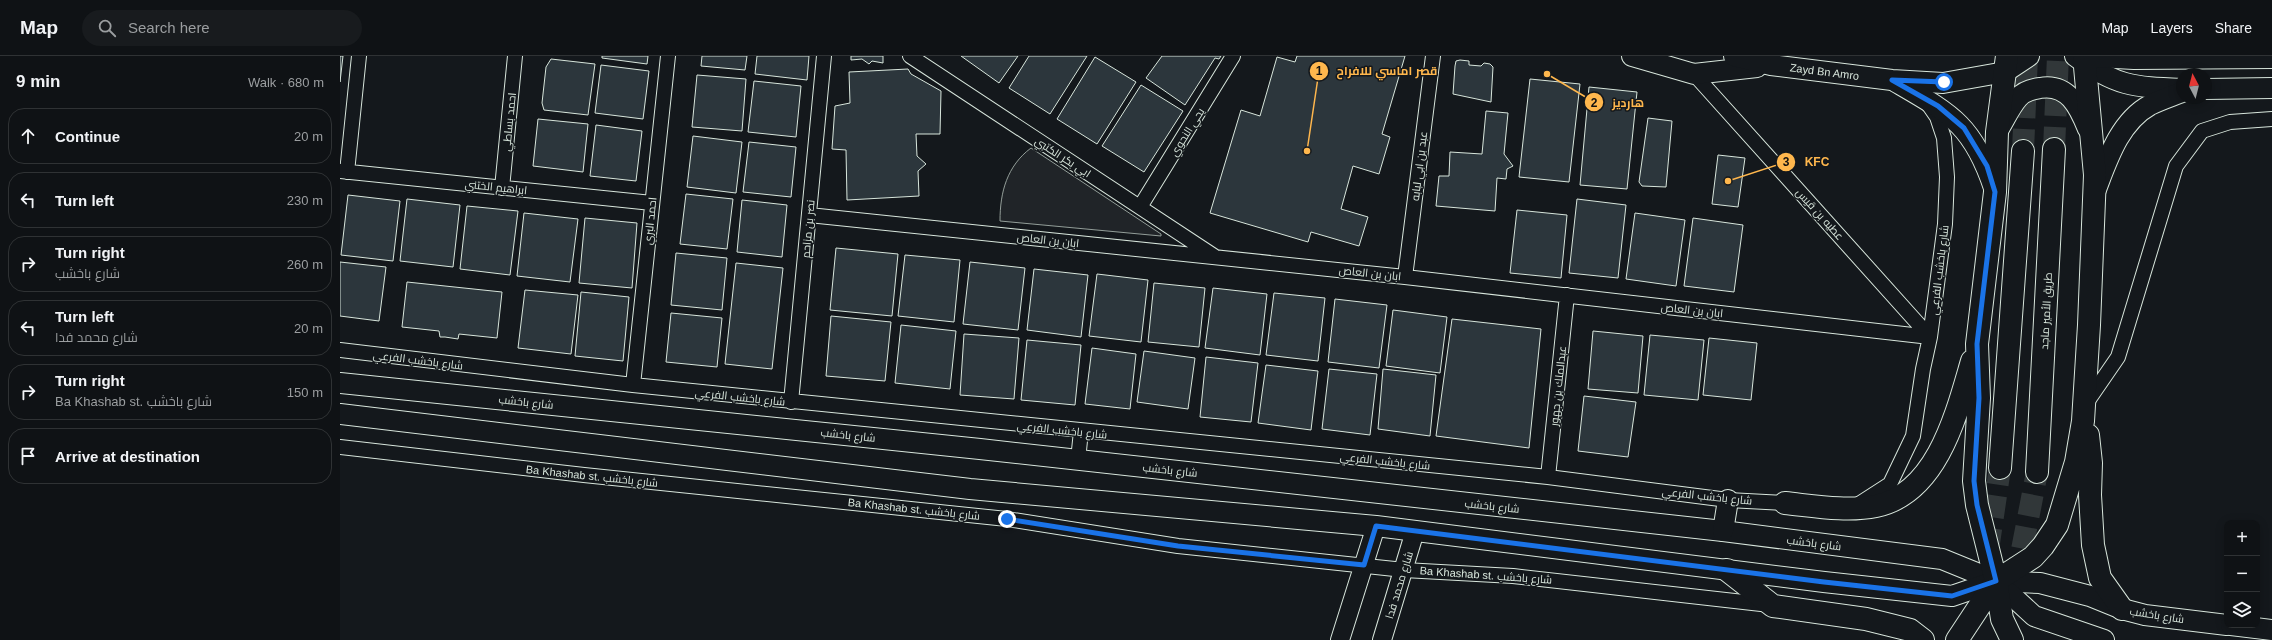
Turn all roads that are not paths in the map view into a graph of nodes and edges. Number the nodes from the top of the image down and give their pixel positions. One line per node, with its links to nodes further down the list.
1 (359, 56): 29 (street)
2 (515, 56): 30 (street, احمد بساطي)
3 (668, 56): 33 (street, احمد البري)
4 (824, 56): 35 (street, نصر بن مزاحم)
5 (910, 56): 34 (street, ابي بكر الكتبي)
6 (1233, 56): 34 (street, يحي النحوي)
7 (1433, 56): 37 (street, عبد بن ابي لبابه)
8 (1632, 56): 17 (main road)
9 (1734, 56): 16 (main road, Zayd Bn Amro)
10 (2029, 56): 15 (main road)
11 (2041, 56): 25 (main road)
12 (2063, 56): 26 (main road)
13 (2272, 57): 14 (main road)
14 (2085, 58): 20 (main road); 26 (main road)
15 (2006, 64): 18 (main road, Zayd Bn Amro); 25 (main road)
16 (1771, 65): 17 (main road); 18 (main road, Zayd Bn Amro)
17 (1694, 74): 39 (street, عطيه بن قيس)
18 (1892, 80): 23 (main road)
19 (2272, 88): 21 (main road)
20 (2176, 89)
21 (2212, 89)
22 (2176, 94): 32 (main road)
23 (1924, 99): 31 (main road); 39 (street, شارع باخشب الفرعي)
24 (2272, 119): 46 (street)
25 (1997, 132): 26 (main road); 31 (main road)
26 (2091, 135): 32 (main road)
27 (2054, 149): 51 (main road, طريق الأمير ماجد)
28 (2023, 151): 50 (main road)
29 (343, 172): 30 (street, ابراهيم الختني)
30 (502, 188): 33 (street, ابراهيم الختني)
31 (1995, 192): 40 (main road)
32 (2095, 192): 46 (main road)
33 (652, 203): 43 (street, احمد البري)
34 (1140, 207): 36 (street, ابي بكر الكتبي)
35 (809, 215): 36 (street, ابان بن العاص); 44 (street, نصر بن مزاحم)
36 (1216, 257): 37 (street, ابان بن العاص)
37 (1405, 277): 38 (street, ابان بن العاص)
38 (1567, 295): 39 (street, ابان بن العاص); 52 (street, عبدالملك بن جهور)
39 (1930, 336): 55 (street, شارع باخشب الفرعي)
40 (1977, 344): 55 (main road); 62 (main road)
41 (340, 350): 43 (street, شارع باخشب الفرعي)
42 (340, 383): 49 (main road, شارع باخشب)
43 (633, 385): 44 (street, شارع باخشب الفرعي)
44 (792, 402): 47 (street, شارع باخشب الفرعي)
45 (340, 414): 56 (main road, شارع باخشب)
46 (2083, 414): 62 (main road); 64 (main road)
47 (1081, 431): 49 (street); 52 (street, شارع باخشب الفرعي)
48 (340, 447): 59 (street, Ba Khashab st. شارع باخشب)
49 (1078, 460): 58 (main road, شارع باخشب)
50 (2000, 468)
51 (2037, 472)
52 (1548, 477): 53 (street, شارع باخشب الفرعي)
53 (1728, 500): 54 (street, شارع باخشب الفرعي); 58 (main road)
54 (1785, 503): 55 (main road)
55 (1846, 507)
56 (1376, 526): 57 (main road, شارع باخشب); 59 (street)
57 (1415, 531): 60 (street, شارع محمد فدا); 61 (main road, شارع باخشب)
58 (1723, 531): 62 (main road, شارع باخشب)
59 (1364, 565): 60 (street, Ba Khashab st. شارع باخشب); 68 (street)
60 (1404, 570): 63 (street, Ba Khashab st. شارع باخشب); 69 (street, شارع محمد فدا)
61 (1727, 570): 62 (main road, شارع باخشب); 63 (main road)
62 (1996, 581): 64 (main road, شارع باخشب); 71 (main road); 72 (main road); 73 (main road, شارع باخشب)
63 (1773, 606): 70 (main road)
64 (2122, 610): 65 (main road, شارع باخشب)
65 (2224, 625)
66 (2256, 628): 67 (main road)
67 (2272, 630)
68 (1340, 640)
69 (1382, 640)
70 (1923, 640)
71 (1957, 640)
72 (2012, 640)
73 (2104, 640)

